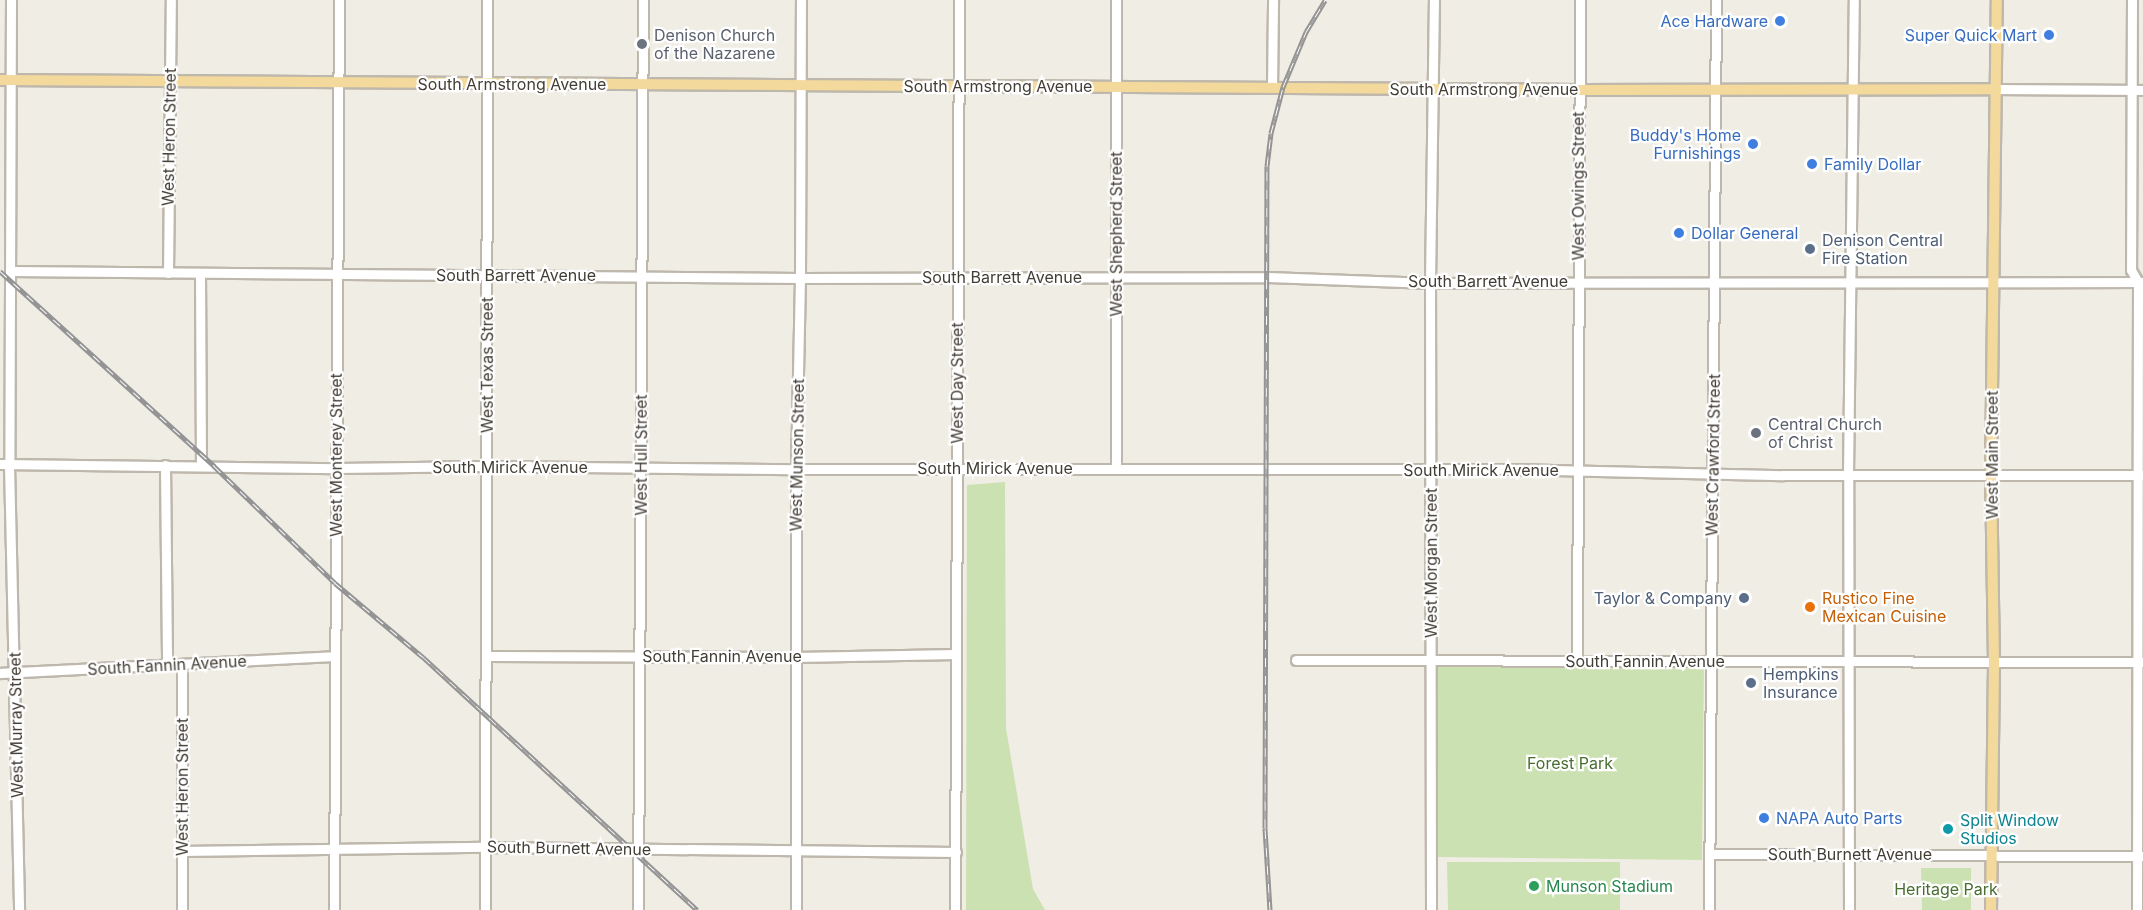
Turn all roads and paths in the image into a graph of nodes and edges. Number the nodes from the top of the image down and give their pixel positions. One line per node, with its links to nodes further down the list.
1 (11, 0): 16 (street, West Murray Street)
2 (171, 0): 17 (street, West Heron Street)
3 (339, 0): 18 (street, West Monterey Street)
4 (487, 0): 19 (street, West Texas Street)
5 (642, 0): 20 (street, West Hull Street)
6 (801, 0): 21 (street, West Munson Street)
7 (959, 0): 23 (street, West Day Street)
8 (1116, 0): 22 (street, West Shepherd Street)
9 (1273, 0): 24 (street)
10 (1434, 0): 25 (street, West Morgan Street)
11 (1580, 0): 29 (street, West Owings Street)
12 (1716, 0): 26 (street, West Crawford Street)
13 (1854, 0): 27 (street)
14 (1997, 0): 28 (main road, West Main Street)
15 (2132, 0): 30 (street)
16 (5, 81): 17 (main road, South Armstrong Avenue); 32 (street, West Murray Street)
17 (170, 83): 18 (main road, South Armstrong Avenue); 33 (street, West Heron Street)
18 (338, 83): 19 (main road, South Armstrong Avenue); 35 (street, West Monterey Street)
19 (487, 83): 20 (main road, South Armstrong Avenue); 36 (street, West Texas Street)
20 (642, 85): 21 (main road, South Armstrong Avenue); 37 (street, West Hull Street)
21 (801, 85): 23 (main road, South Armstrong Avenue); 40 (street, West Munson Street)
22 (1116, 86): 23 (main road, South Armstrong Avenue); 24 (main road, South Armstrong Avenue); 39 (street, West Shepherd Street)
23 (958, 87): 38 (street, West Day Street)
24 (1272, 87): 25 (main road, South Armstrong Avenue)
25 (1433, 89): 29 (main road, South Armstrong Avenue); 45 (street, West Morgan Street)
26 (1714, 89): 27 (main road, South Armstrong Avenue); 29 (main road, South Armstrong Avenue); 46 (street, West Crawford Street)
27 (1852, 89): 28 (main road, South Armstrong Avenue); 43 (street)
28 (1996, 89): 30 (street); 44 (main road, West Main Street)
29 (1578, 90): 42 (street, West Owings Street)
30 (2132, 90): 31 (street); 41 (street)
31 (2143, 90)
32 (10, 271): 33 (street, South Barrett Avenue); 48 (street, West Murray Street)
33 (168, 273): 34 (street, South Barrett Avenue)
34 (200, 274): 35 (street, South Barrett Avenue); 51 (street)
35 (336, 274): 36 (street, South Barrett Avenue); 53 (street, West Monterey Street)
36 (488, 275): 37 (street, South Barrett Avenue); 52 (street, West Texas Street)
37 (640, 276): 40 (street, South Barrett Avenue); 54 (street, West Hull Street)
38 (957, 276): 39 (street, South Barrett Avenue); 40 (street, South Barrett Avenue); 55 (street, West Day Street)
39 (1116, 277): 45 (street, South Barrett Avenue); 56 (street, West Shepherd Street)
40 (800, 278): 57 (street, West Munson Street)
41 (2142, 280): 44 (street, South Barrett Avenue); 63 (street)
42 (1578, 281): 45 (street, South Barrett Avenue); 46 (street, South Barrett Avenue); 59 (street, West Owings Street)
43 (1852, 282): 44 (street, South Barrett Avenue); 46 (street, South Barrett Avenue); 61 (street)
44 (1994, 282): 62 (main road, West Main Street)
45 (1430, 283): 58 (street, West Morgan Street)
46 (1714, 283): 60 (street, West Crawford Street)
47 (0, 312): 48 (street)
48 (8, 320): 49 (street, West Murray Street)
49 (4, 464): 50 (street, South Mirick Avenue); 79 (street, West Murray Street)
50 (165, 465): 51 (street, South Mirick Avenue); 77 (street)
51 (201, 465): 53 (street, South Mirick Avenue)
52 (487, 465): 53 (street, South Mirick Avenue); 54 (street, South Mirick Avenue); 66 (street, West Texas Street)
53 (338, 468): 65 (street, West Monterey Street)
54 (642, 468): 57 (street, South Mirick Avenue); 67 (street, West Hull Street)
55 (957, 468): 56 (street, South Mirick Avenue); 57 (street, South Mirick Avenue); 64 (street, West Day Street)
56 (1116, 468): 58 (street, South Mirick Avenue)
57 (796, 469): 68 (street, West Munson Street)
58 (1431, 469): 59 (street, South Mirick Avenue); 70 (street, West Morgan Street)
59 (1577, 470): 60 (street, South Mirick Avenue); 71 (street, West Owings Street)
60 (1713, 473): 61 (street, South Mirick Avenue); 72 (street, West Crawford Street)
61 (1848, 474): 62 (street, South Mirick Avenue); 73 (street)
62 (1991, 475): 63 (street, South Mirick Avenue); 74 (main road, West Main Street)
63 (2140, 475): 75 (street)
64 (956, 654): 68 (street, South Fannin Avenue); 85 (street, West Day Street)
65 (334, 656): 76 (street, South Fannin Avenue); 81 (street, West Monterey Street)
66 (487, 656): 67 (street, South Fannin Avenue); 80 (street, West Texas Street)
67 (640, 656): 68 (street, South Fannin Avenue); 82 (street, West Hull Street)
68 (796, 657): 84 (street, West Munson Street)
69 (1296, 660): 70 (street, South Fannin Avenue)
70 (1431, 660): 71 (street, South Fannin Avenue); 97 (street, West Morgan Street)
71 (1577, 660): 72 (street, South Fannin Avenue)
72 (1712, 661): 73 (street, South Fannin Avenue); 86 (street, West Crawford Street)
73 (1850, 662): 74 (street, South Fannin Avenue); 87 (street)
74 (1994, 662): 75 (street, South Fannin Avenue); 88 (main road, West Main Street)
75 (2140, 662): 89 (street)
76 (182, 664): 77 (street, South Fannin Avenue); 83 (street, West Heron Street)
77 (167, 665): 79 (street, South Fannin Avenue)
78 (0, 673): 79 (street, South Fannin Avenue)
79 (15, 673): 90 (street, West Murray Street)
80 (485, 847): 81 (street, South Burnett Avenue); 82 (street, South Burnett Avenue); 93 (street, West Texas Street)
81 (335, 849): 83 (street, South Burnett Avenue); 92 (street, West Monterey Street)
82 (638, 849): 84 (street, South Burnett Avenue); 94 (street, West Hull Street)
83 (182, 851): 91 (street, West Heron Street)
84 (796, 852): 85 (street, South Burnett Avenue); 95 (street, West Munson Street)
85 (956, 852): 96 (street, West Day Street)
86 (1709, 854): 87 (street, South Burnett Avenue); 98 (street, West Crawford Street)
87 (1849, 854): 88 (street, South Burnett Avenue); 99 (street)
88 (1991, 855): 89 (street, South Burnett Avenue); 100 (main road, West Main Street)
89 (2140, 856): 101 (street)
90 (19, 910)
91 (182, 910)
92 (334, 910)
93 (485, 910)
94 (638, 910)
95 (796, 910)
96 (955, 910)
97 (1431, 910)
98 (1709, 910)
99 (1849, 910)
100 (1991, 910)
101 (2137, 910)

